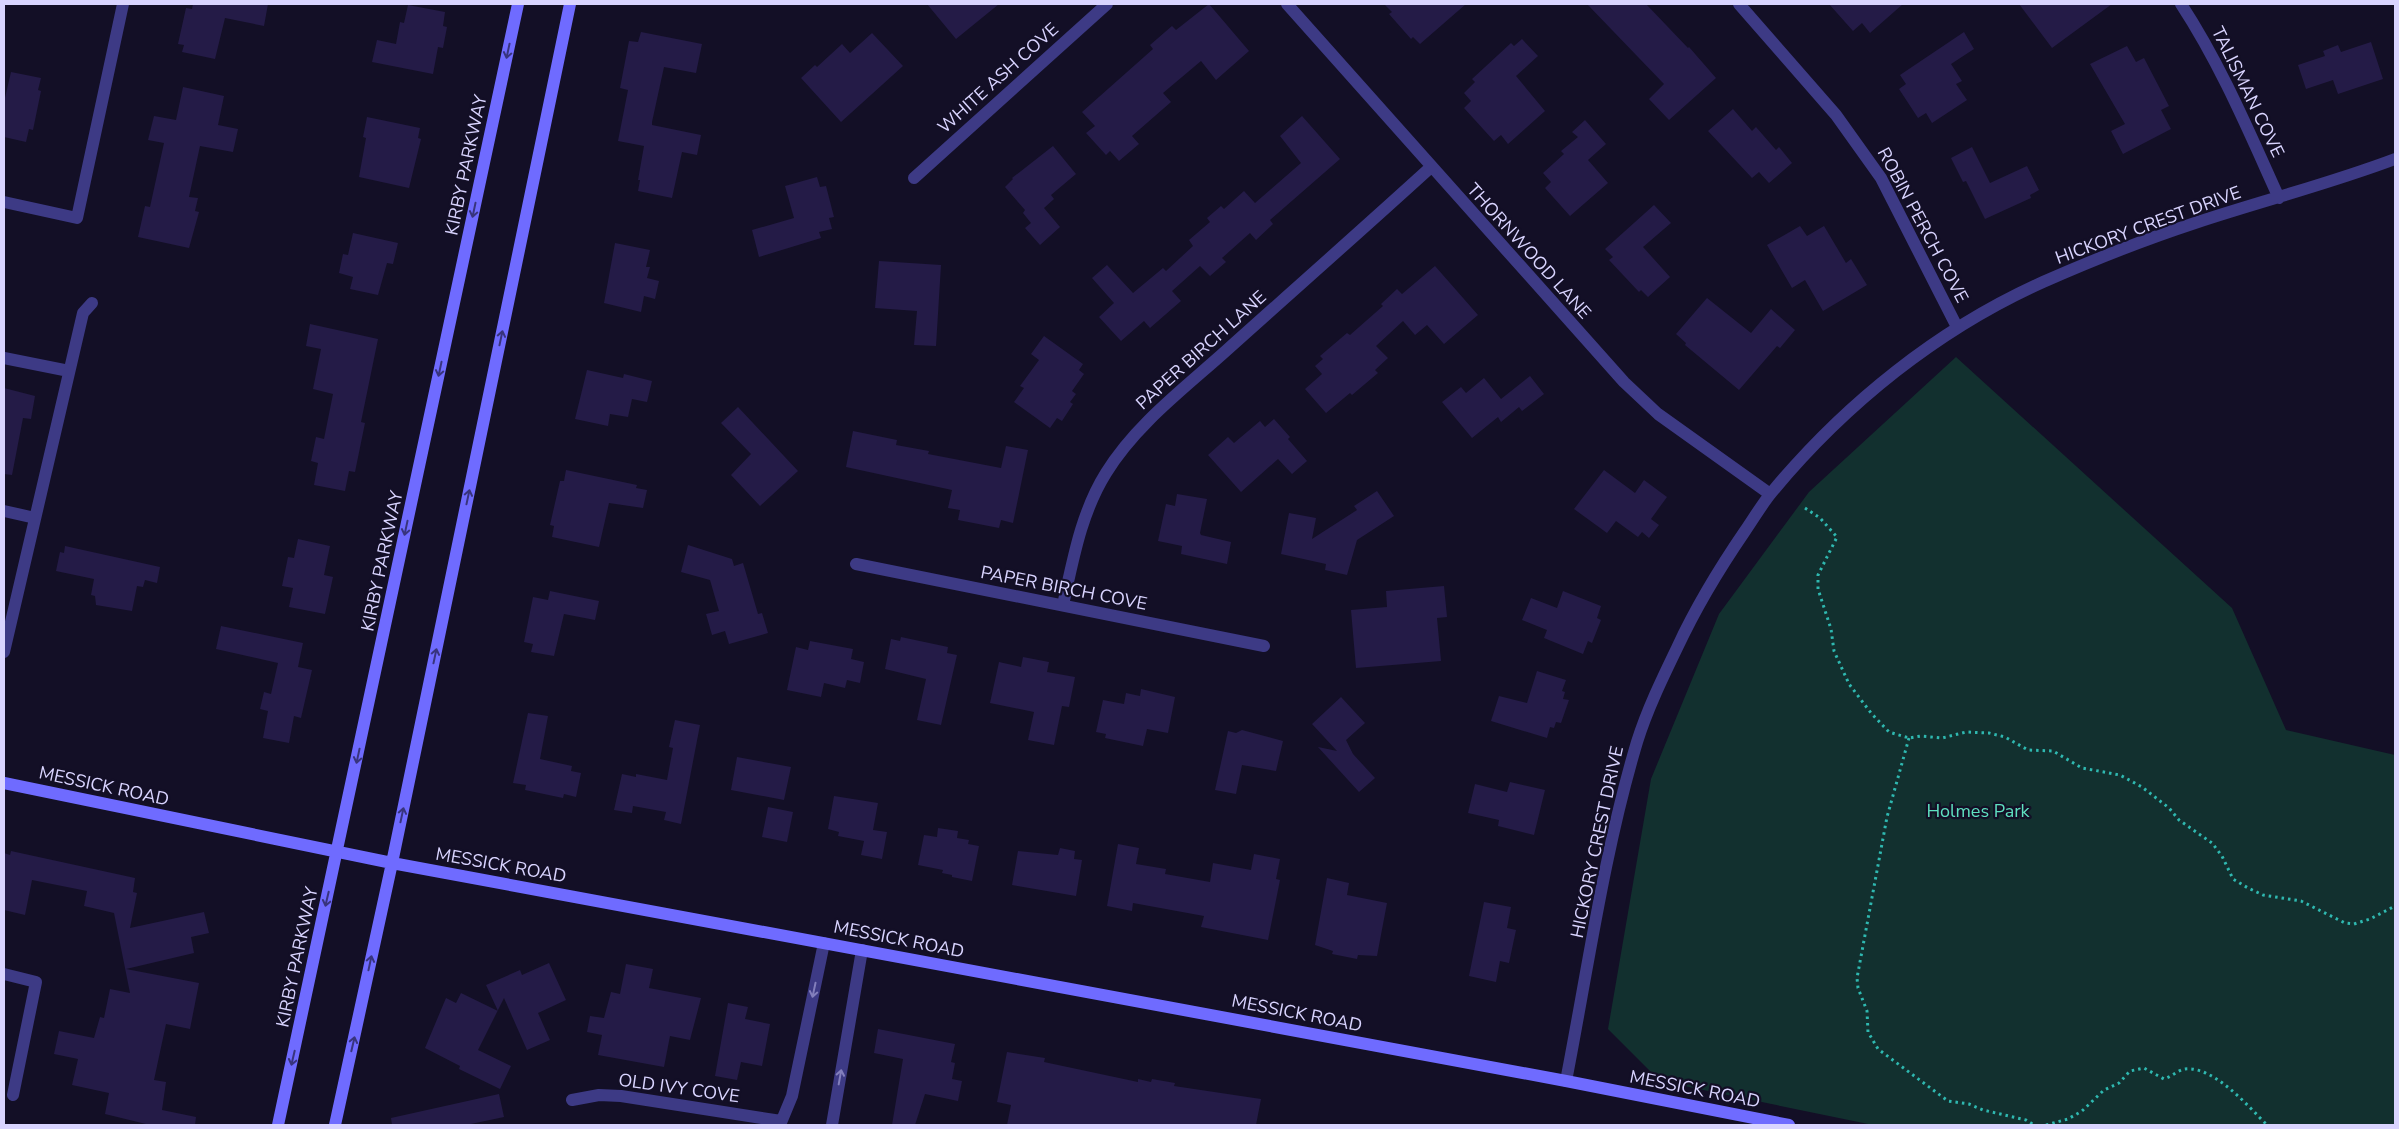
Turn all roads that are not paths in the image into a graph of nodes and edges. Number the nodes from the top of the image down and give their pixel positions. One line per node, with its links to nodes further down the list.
1 (123, 4): 12 (street)
2 (518, 4): 25 (main road, KIRBY PARKWAY, one-way to 25)
3 (570, 4): 26 (main road, one-way to 3)
4 (1107, 4): 10 (street, WHITE ASH COVE)
5 (1287, 4): 9 (street, THORNWOOD LANE)
6 (1739, 4): 14 (street, ROBIN PERCH COVE)
7 (2181, 4): 11 (street, TALISMAN COVE)
8 (2395, 159): 11 (street, HICKORY CREST DRIVE)
9 (1431, 167): 17 (street, THORNWOOD LANE); 21 (street, PAPER BIRCH LANE)
10 (914, 178)
11 (2279, 198): 14 (street, HICKORY CREST DRIVE)
12 (4, 202)
13 (92, 303): 16 (street)
14 (1957, 327): 17 (street, HICKORY CREST DRIVE)
15 (4, 358): 16 (street)
16 (69, 371): 19 (street)
17 (1770, 494): 30 (street, HICKORY CREST DRIVE)
18 (4, 511): 19 (street)
19 (35, 518): 23 (street)
20 (856, 564): 21 (street, PAPER BIRCH COVE)
21 (1063, 605): 22 (street, PAPER BIRCH COVE)
22 (1264, 646)
23 (4, 652)
24 (4, 783): 25 (main road, MESSICK ROAD)
25 (338, 852): 26 (main road, MESSICK ROAD); 34 (main road, KIRBY PARKWAY, one-way to 34)
26 (392, 863): 27 (main road, MESSICK ROAD); 35 (main road, one-way to 26)
27 (824, 943): 28 (main road, MESSICK ROAD); 33 (street, one-way to 33)
28 (862, 950): 30 (main road, MESSICK ROAD); 36 (street, one-way to 28)
29 (4, 974): 31 (street)
30 (1566, 1081): 37 (main road, MESSICK ROAD)
31 (13, 1095)
32 (572, 1100): 33 (street, OLD IVY COVE)
33 (781, 1123)
34 (278, 1125)
35 (335, 1125)
36 (832, 1125)
37 (1789, 1125)

